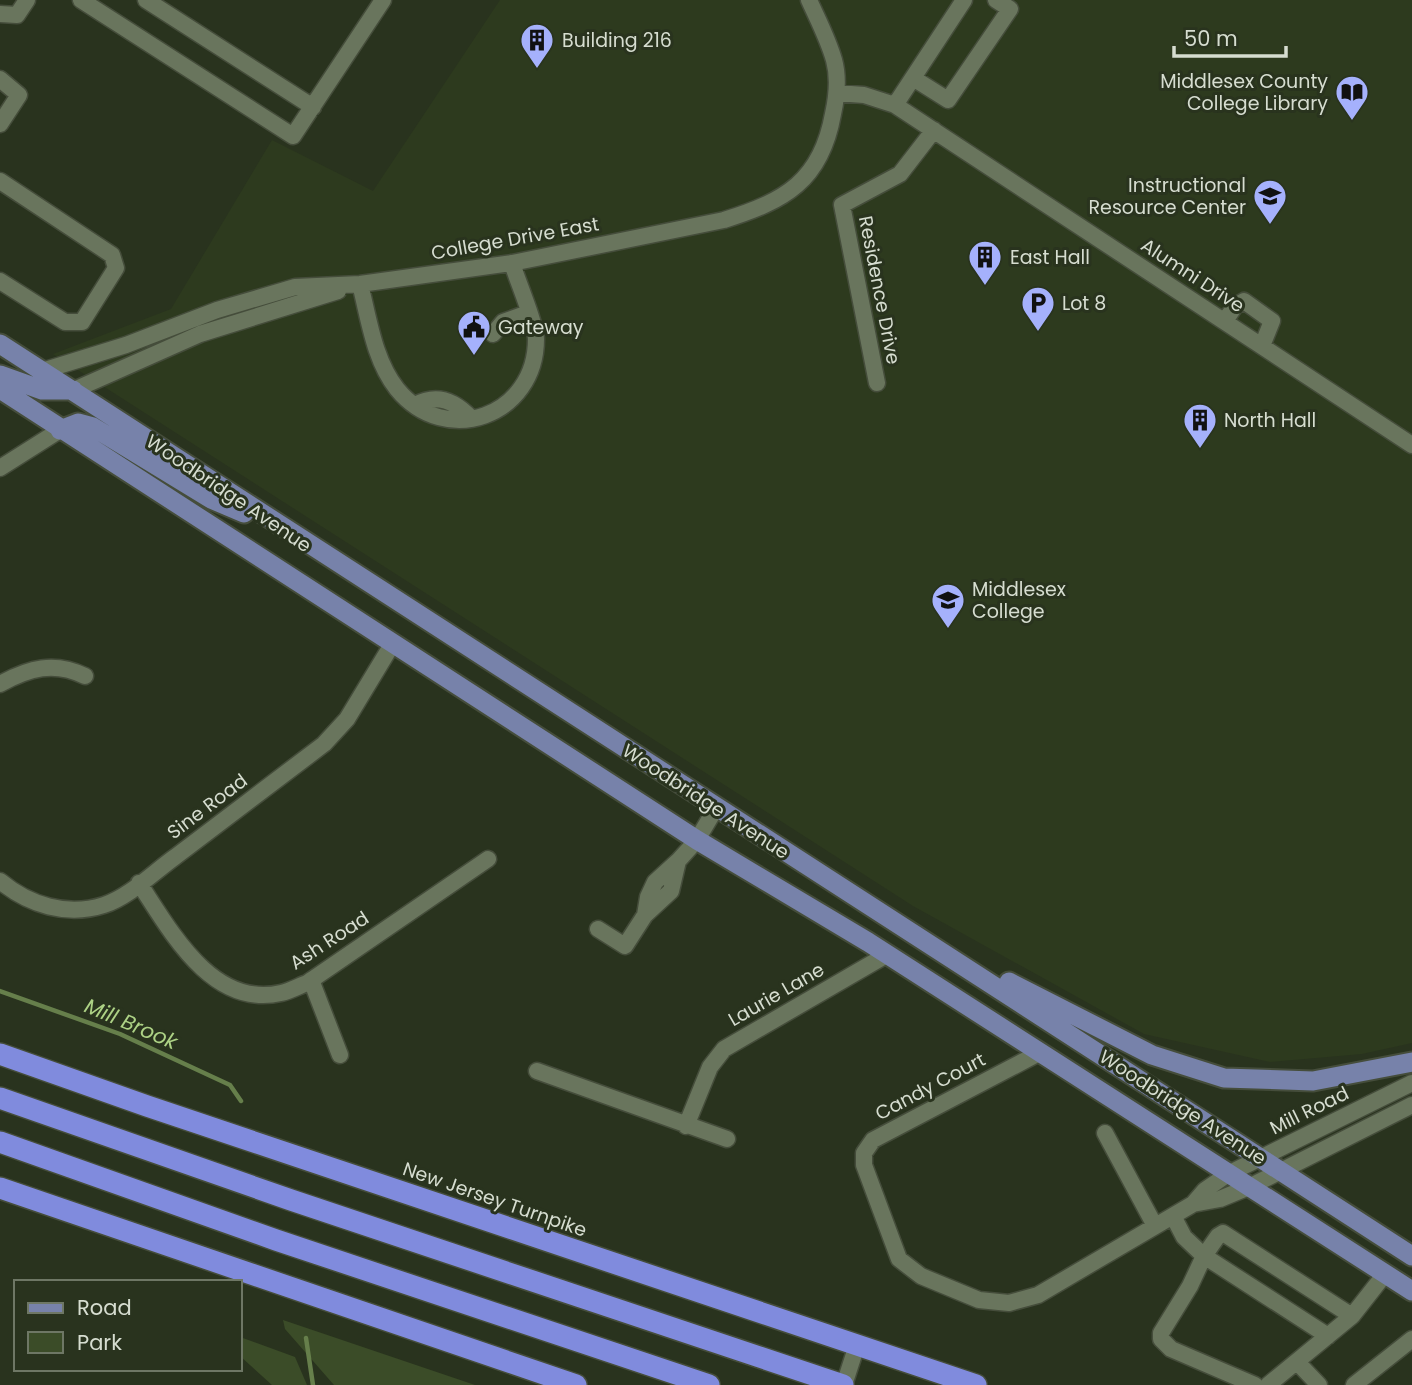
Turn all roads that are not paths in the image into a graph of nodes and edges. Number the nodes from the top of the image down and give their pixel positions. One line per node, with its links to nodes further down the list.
1 (27, 0): 8 (street)
2 (81, 0): 13 (street)
3 (146, 0): 13 (street)
4 (383, 0): 13 (street)
5 (809, 0): 11 (street, College Drive East)
6 (964, 0): 9 (street)
7 (996, 0): 9 (street)
8 (2, 15)
9 (913, 78): 12 (street)
10 (0, 79): 14 (street)
11 (837, 93): 12 (street, Alumni Drive); 17 (street, College Drive East)
12 (895, 105): 15 (street, Alumni Drive)
13 (313, 107)
14 (0, 124)
15 (934, 130): 21 (street, Alumni Drive); 27 (street, Residence Drive)
16 (0, 181): 18 (street)
17 (512, 263): 19 (street, College Drive East); 20 (street)
18 (0, 281)
19 (360, 284): 20 (street); 25 (street, College Drive East); 29 (street)
20 (528, 313): 22 (street)
21 (1224, 321): 24 (street, Alumni Drive); 24 (street)
22 (493, 334)
23 (0, 344): 25 (main road, Woodbridge Avenue)
24 (1262, 346): 31 (street, Alumni Drive)
25 (42, 371): 29 (main road, Woodbridge Avenue)
26 (0, 375): 29 (main road)
27 (877, 383)
28 (0, 389): 30 (main road, Woodbridge Avenue)
29 (74, 390): 33 (main road, Woodbridge Avenue)
30 (60, 430): 32 (street); 33 (main road); 34 (main road, Woodbridge Avenue)
31 (1412, 445)
32 (0, 468)
33 (286, 532): 37 (main road, Woodbridge Avenue)
34 (393, 643): 38 (main road, Woodbridge Avenue); 41 (street, Sine Road)
35 (85, 676): 36 (street)
36 (0, 684)
37 (716, 808): 38 (street); 43 (main road, Woodbridge Avenue)
38 (697, 840): 42 (street); 44 (main road, Woodbridge Avenue)
39 (488, 859): 45 (street, Ash Road)
40 (0, 881): 41 (street, Sine Road)
41 (139, 883): 45 (street, Ash Road)
42 (598, 929)
43 (915, 934): 49 (main road); 58 (main road, Woodbridge Avenue)
44 (888, 954): 46 (main road, Woodbridge Avenue); 54 (street, Laurie Lane)
45 (311, 980): 48 (street)
46 (1041, 1052): 60 (main road, Woodbridge Avenue); 70 (street, Candy Court)
47 (0, 1054): 74 (highway, New Jersey Turnpike)
48 (340, 1055)
49 (1412, 1062)
50 (537, 1071): 54 (street)
51 (1412, 1083): 58 (street, Mill Road)
52 (0, 1098): 78 (highway)
53 (1412, 1105): 59 (street, Mill Road)
54 (687, 1126): 56 (street)
55 (1105, 1133): 65 (street)
56 (727, 1139)
57 (0, 1142): 77 (highway)
58 (1262, 1157): 59 (main road, Woodbridge Avenue); 60 (street, Mill Road)
59 (1278, 1170): 61 (street, Mill Road); 67 (main road, Woodbridge Avenue)
60 (1228, 1174): 61 (main road, Woodbridge Avenue); 63 (street, Mill Road)
61 (1249, 1186): 63 (street, Mill Road); 68 (main road, Woodbridge Avenue)
62 (0, 1188): 76 (highway)
63 (1193, 1204): 64 (street, Mill Road)
64 (1173, 1216): 65 (street, Mill Road); 66 (street)
65 (1155, 1226): 70 (street, Mill Road)
66 (1204, 1256): 71 (street); 72 (street); 80 (street)
67 (1412, 1256)
68 (1385, 1275): 69 (main road, Woodbridge Avenue); 71 (street)
69 (1412, 1291)
70 (1009, 1303)
71 (1352, 1316): 72 (street)
72 (1328, 1336): 75 (street)
73 (1412, 1339): 83 (street)
74 (858, 1345): 78 (street); 79 (highway, New Jersey Turnpike)
75 (1298, 1363): 81 (street); 82 (street)
76 (576, 1385)
77 (709, 1385)
78 (844, 1385)
79 (976, 1385)
80 (1255, 1385)
81 (1268, 1385)
82 (1319, 1385)
83 (1354, 1385)

